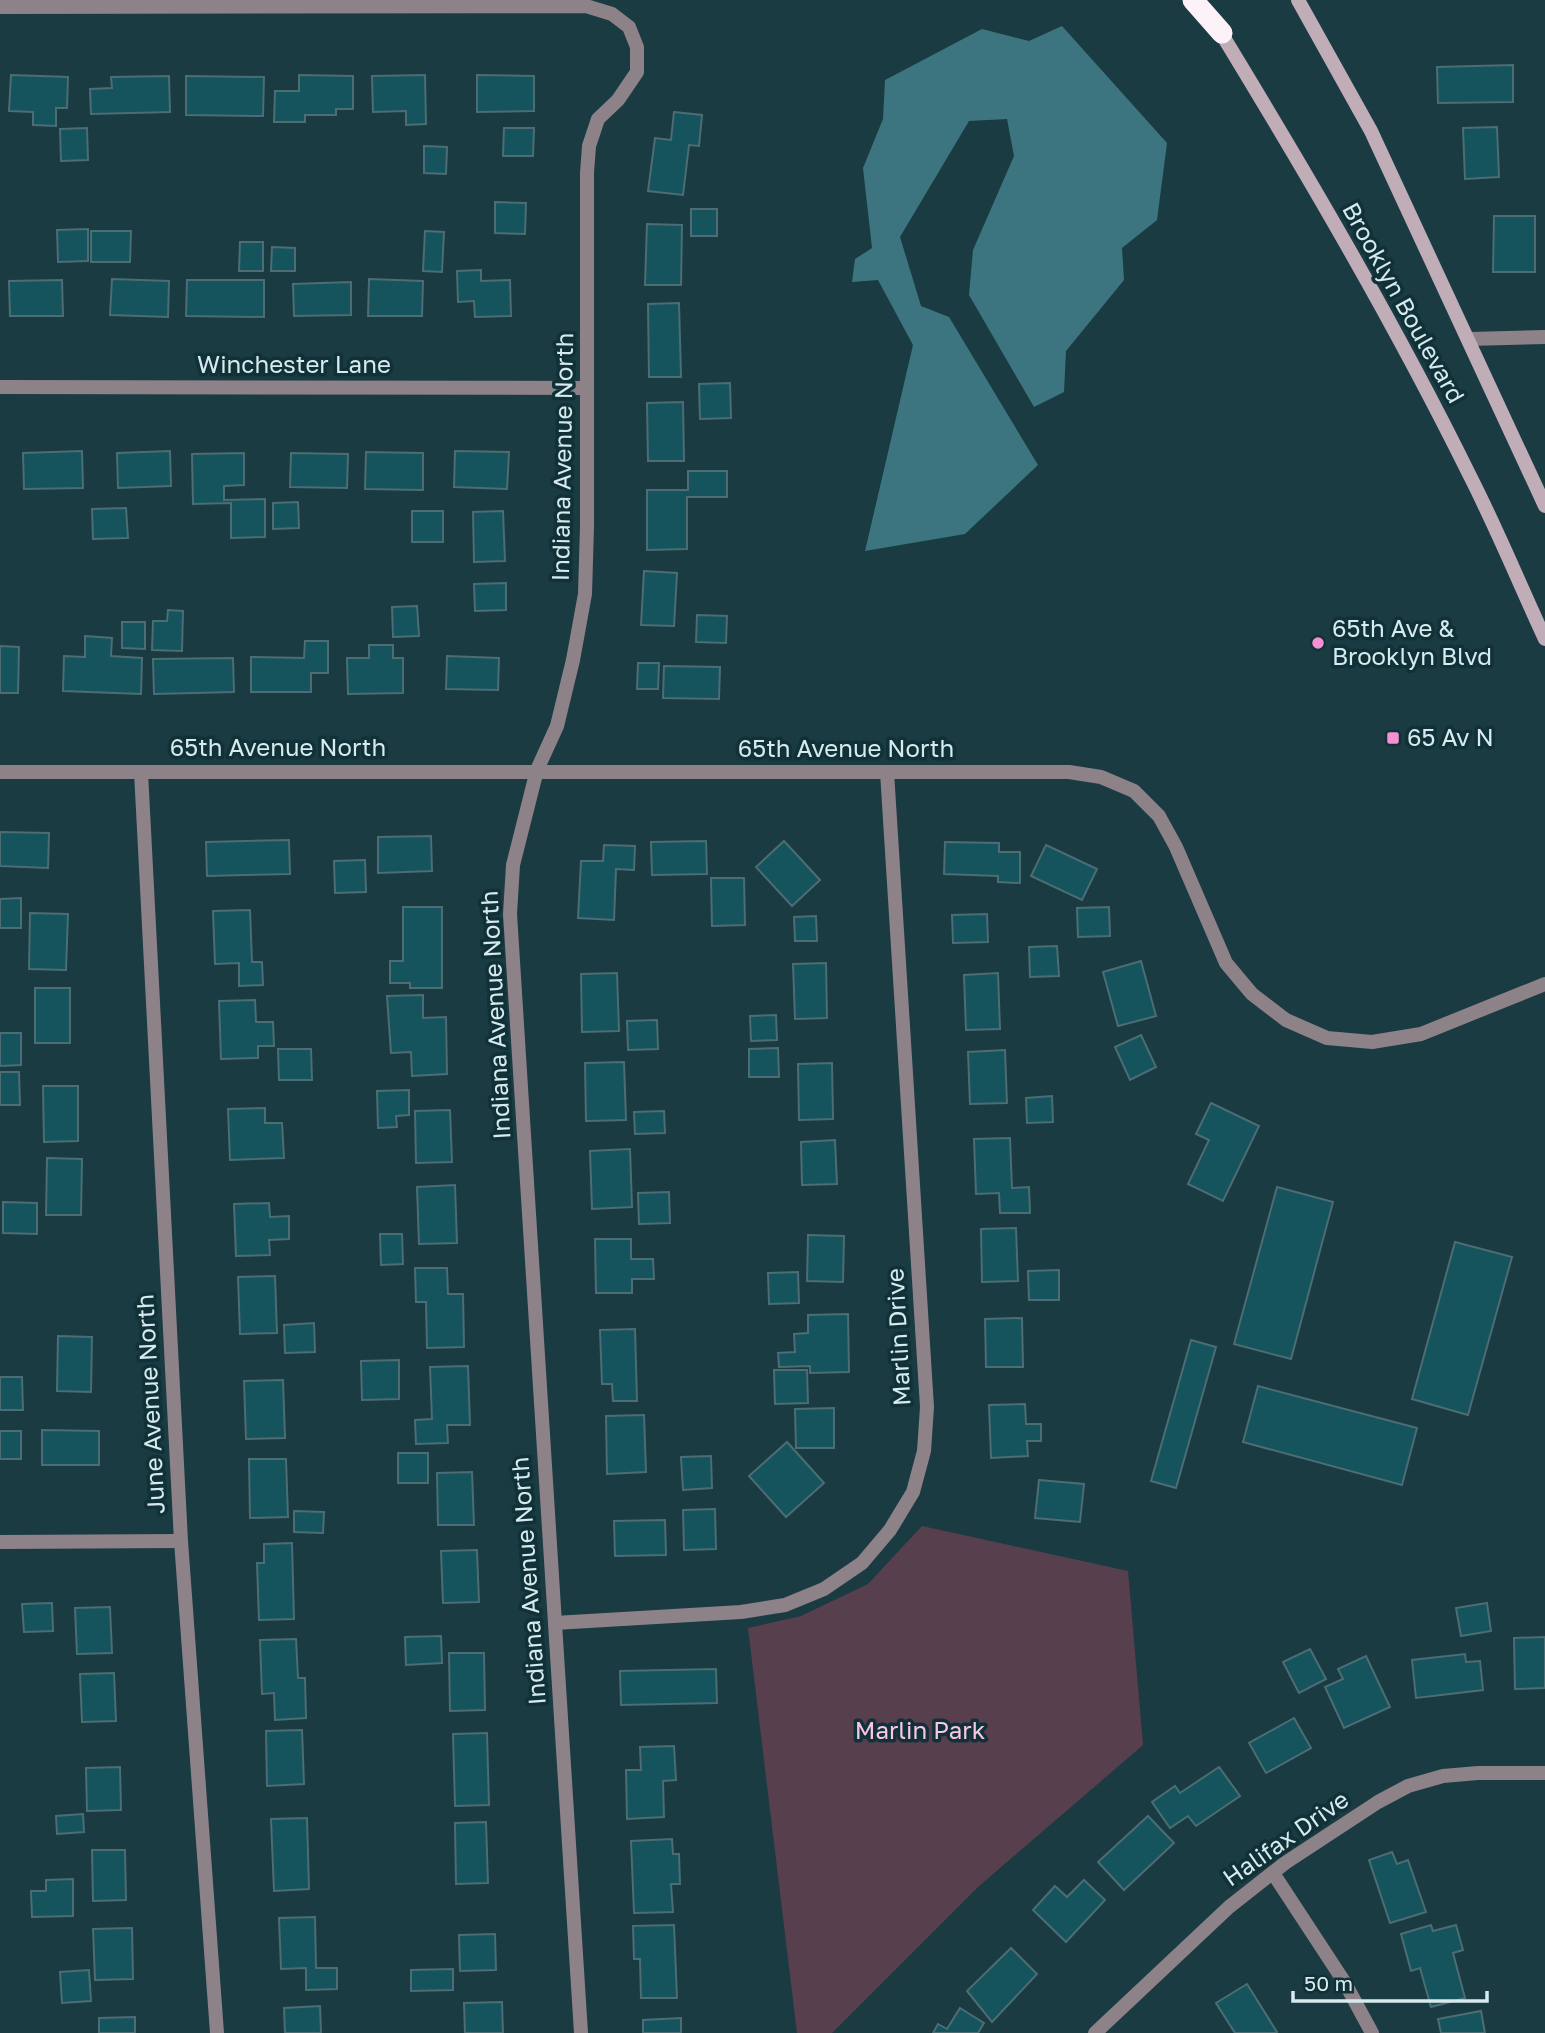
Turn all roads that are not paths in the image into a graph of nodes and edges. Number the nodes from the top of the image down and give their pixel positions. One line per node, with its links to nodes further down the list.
1 (1193, 0): 5 (highway)
2 (1201, 0): 5 (main road, Brooklyn Boulevard)
3 (1298, 0): 7 (main road, Brooklyn Boulevard)
4 (0, 7): 9 (street, Indiana Avenue North)
5 (1222, 33): 11 (main road, Brooklyn Boulevard)
6 (1545, 337): 7 (street)
7 (1469, 339): 10 (main road, Brooklyn Boulevard)
8 (0, 387): 9 (street, Winchester Lane)
9 (587, 388): 12 (street, Indiana Avenue North)
10 (1545, 506)
11 (1545, 639)
12 (537, 770): 14 (street, 65th Avenue North); 15 (street, 65th Avenue North); 19 (street, Indiana Avenue North)
13 (0, 772): 14 (street, 65th Avenue North)
14 (141, 772): 17 (street, June Avenue North)
15 (887, 772): 16 (street, 65th Avenue North); 19 (street, Marlin Drive)
16 (1545, 984)
17 (181, 1541): 18 (street); 22 (street, June Avenue North)
18 (0, 1542)
19 (555, 1623): 23 (street, Indiana Avenue North)
20 (1545, 1773): 21 (street, Halifax Drive)
21 (1273, 1873): 24 (street, Halifax Drive); 25 (street)
22 (218, 2033)
23 (581, 2033)
24 (1095, 2033)
25 (1371, 2033)

